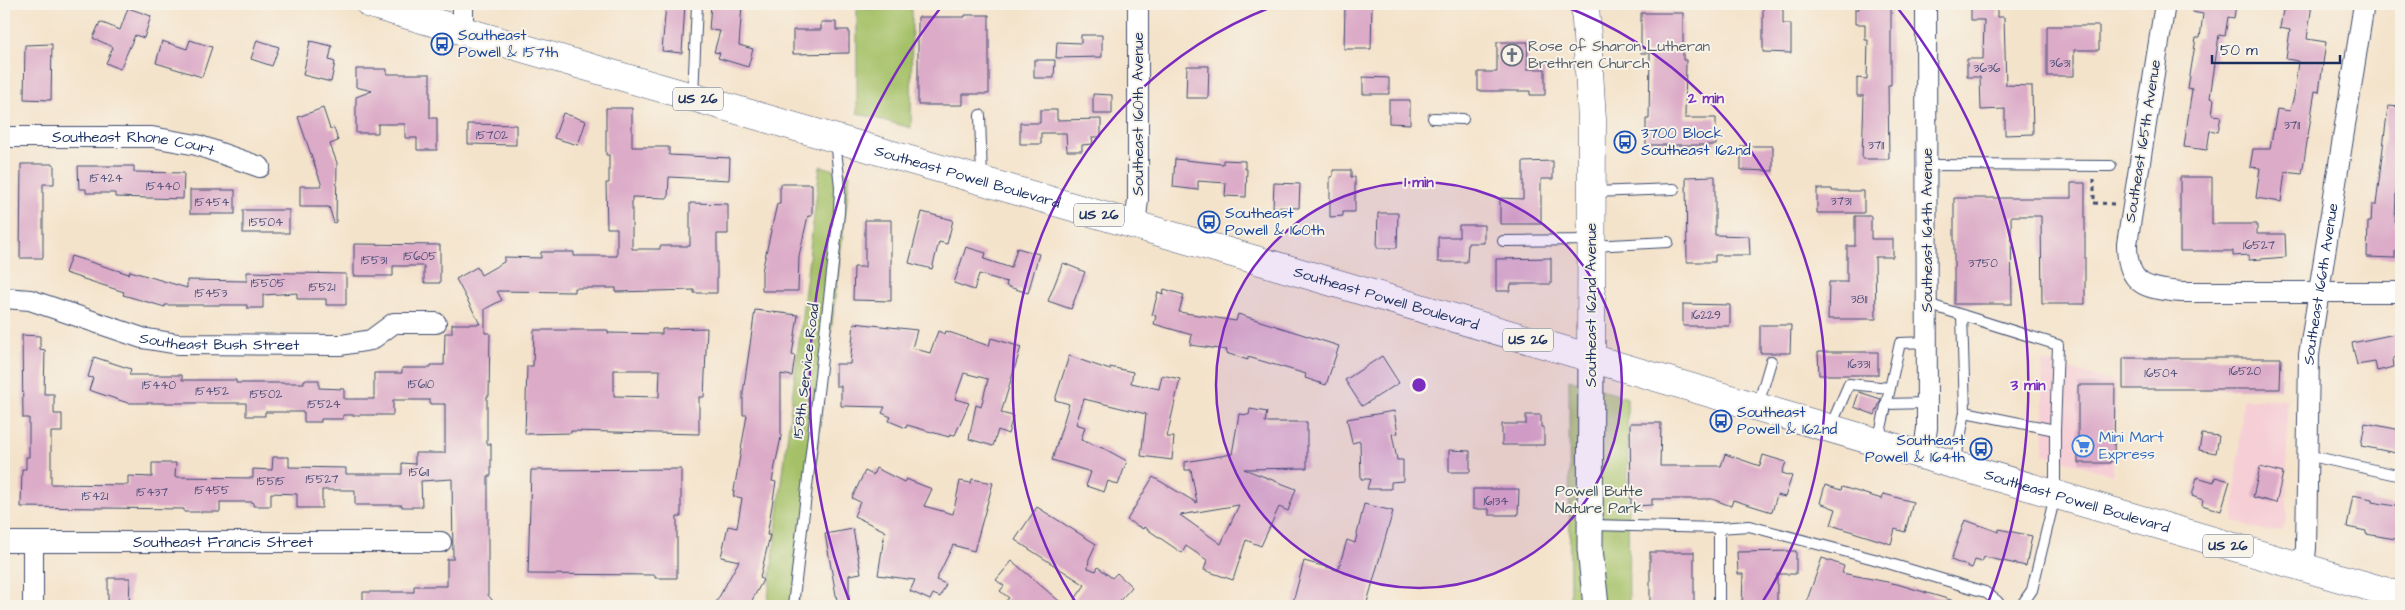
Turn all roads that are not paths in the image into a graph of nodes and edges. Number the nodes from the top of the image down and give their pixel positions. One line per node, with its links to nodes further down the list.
1 (370, 4): 9 (main road, Southeast Powell Boulevard / US 26)
2 (463, 4): 9 (street)
3 (697, 4): 10 (lane)
4 (1138, 4): 22 (street, Southeast 160th Avenue)
5 (1585, 4): 21 (main road, Southeast 162nd Avenue)
6 (1926, 4): 16 (street, Southeast 164th Avenue)
7 (2165, 4): 27 (street, Southeast 165th Avenue)
8 (2364, 4): 27 (street, Southeast 166th Avenue)
9 (463, 31): 10 (main road, Southeast Powell Boulevard / US 26)
10 (693, 97): 15 (main road, Southeast Powell Boulevard / US 26)
11 (980, 115): 19 (lane)
12 (1433, 118): 13 (lane)
13 (1463, 118)
14 (4, 137): 18 (street, Southeast Rhone Court)
15 (834, 138): 19 (main road, Southeast Powell Boulevard / US 26); 56 (lane, 158th Service Road)
16 (1927, 165): 17 (lane); 29 (street, Southeast 164th Avenue)
17 (2110, 166)
18 (260, 167)
19 (982, 181): 22 (main road, Southeast Powell Boulevard / US 26)
20 (1674, 189): 21 (lane)
21 (1592, 192): 25 (main road, Southeast 162nd Avenue)
22 (1135, 225): 33 (main road, Southeast Powell Boulevard / US 26)
23 (1503, 241): 25 (lane)
24 (1668, 242): 25 (lane)
25 (1591, 243): 33 (main road, Southeast 162nd Avenue)
26 (2401, 292): 27 (street)
27 (2318, 293): 43 (street, Southeast 166th Avenue)
28 (4, 298): 31 (street, Southeast Bush Street)
29 (1927, 304): 30 (lane); 32 (street, Southeast 164th Avenue)
30 (1962, 315): 39 (lane); 41 (lane)
31 (436, 323)
32 (1928, 342): 35 (lane); 36 (street, Southeast 164th Avenue)
33 (1591, 358): 38 (main road, Southeast Powell Boulevard / US 26); 48 (street, Southeast 162nd Avenue)
34 (1771, 361): 38 (lane)
35 (1890, 388): 37 (lane); 40 (lane)
36 (1928, 403): 37 (lane); 44 (street, Southeast 164th Avenue)
37 (1886, 404): 42 (lane)
38 (1758, 408): 40 (main road, Southeast Powell Boulevard / US 26)
39 (1965, 412): 41 (lane); 45 (lane)
40 (1830, 429): 42 (main road, Southeast Powell Boulevard / US 26)
41 (2054, 430): 47 (lane)
42 (1878, 443): 44 (main road, Southeast Powell Boulevard / US 26)
43 (2307, 455): 46 (lane); 53 (street, Southeast 166th Avenue)
44 (1923, 457): 45 (main road, Southeast Powell Boulevard / US 26)
45 (1954, 466): 47 (main road, Southeast Powell Boulevard / US 26)
46 (2401, 476)
47 (2055, 496): 53 (main road, Southeast Powell Boulevard / US 26); 60 (lane)
48 (1590, 525): 49 (lane); 57 (street, Southeast 162nd Avenue)
49 (1719, 528): 58 (lane); 59 (lane)
50 (4, 542): 51 (street, Southeast Francis Street)
51 (33, 542): 52 (street, Southeast Francis Street); 55 (street)
52 (441, 542)
53 (2304, 567): 54 (main road, Southeast Powell Boulevard / US 26)
54 (2401, 596)
55 (33, 606)
56 (793, 606)
57 (1596, 606)
58 (1719, 606)
59 (2001, 606)
60 (2021, 606)

